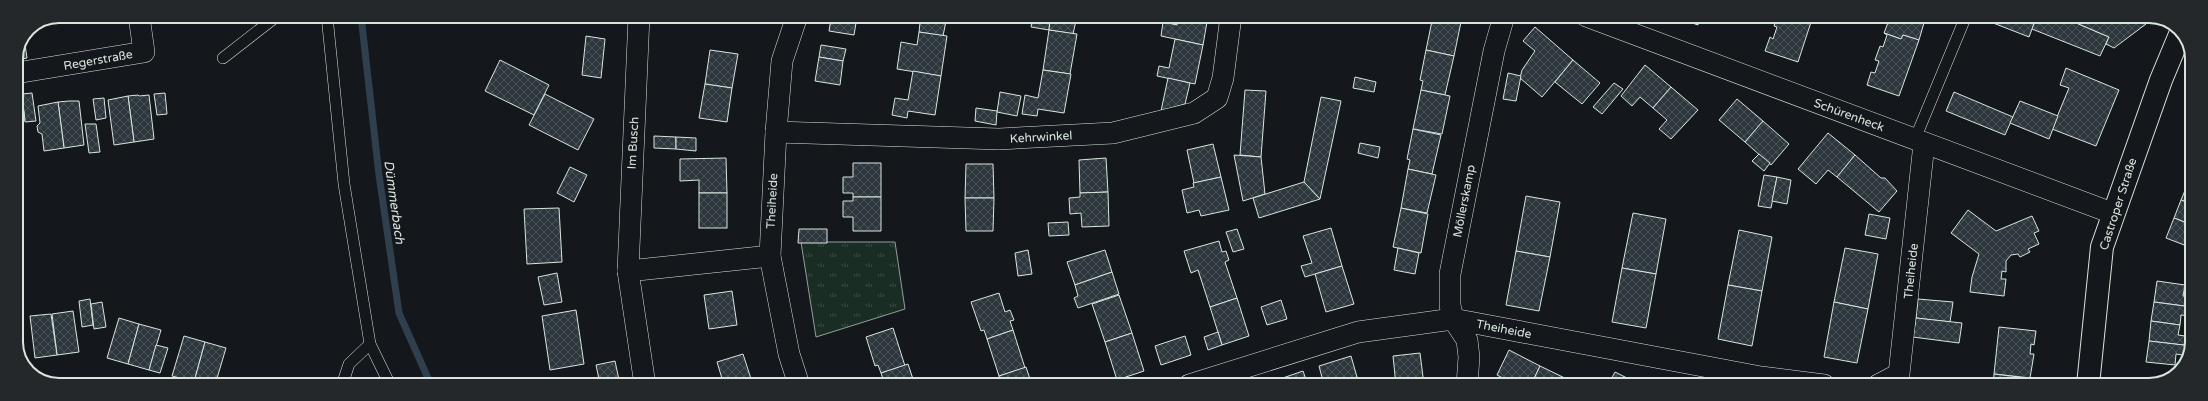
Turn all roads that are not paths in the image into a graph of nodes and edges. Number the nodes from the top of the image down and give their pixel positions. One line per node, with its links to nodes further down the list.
1 (140, 23): 12 (street, Regerstraße)
2 (268, 23): 11 (lane)
3 (328, 23): 19 (lane)
4 (639, 23): 17 (street, Im Busch)
5 (796, 23): 13 (street, Theiheide)
6 (1230, 23): 13 (street, Kehrwinkel)
7 (1502, 23): 18 (street, Möllerskamp)
8 (1605, 23): 14 (street, Schürenheck)
9 (1963, 23): 14 (lane)
10 (2178, 38): 15 (main road, Castroper Straße)
11 (223, 58)
12 (23, 72)
13 (776, 132): 16 (street, Theiheide)
14 (1920, 142): 15 (street, Schürenheck); 27 (street, Theiheide)
15 (2112, 213): 28 (main road, Castroper Straße)
16 (770, 256): 17 (street); 23 (street, Theiheide)
17 (628, 271): 22 (street, Im Busch)
18 (1453, 319): 24 (street, Theiheide); 25 (street, Möllerskamp); 26 (street, Theiheide)
19 (370, 344): 20 (lane); 21 (lane)
20 (344, 378)
21 (387, 378)
22 (644, 378)
23 (797, 378)
24 (1211, 378)
25 (1468, 378)
26 (1761, 378)
27 (1891, 378)
28 (2089, 378)

